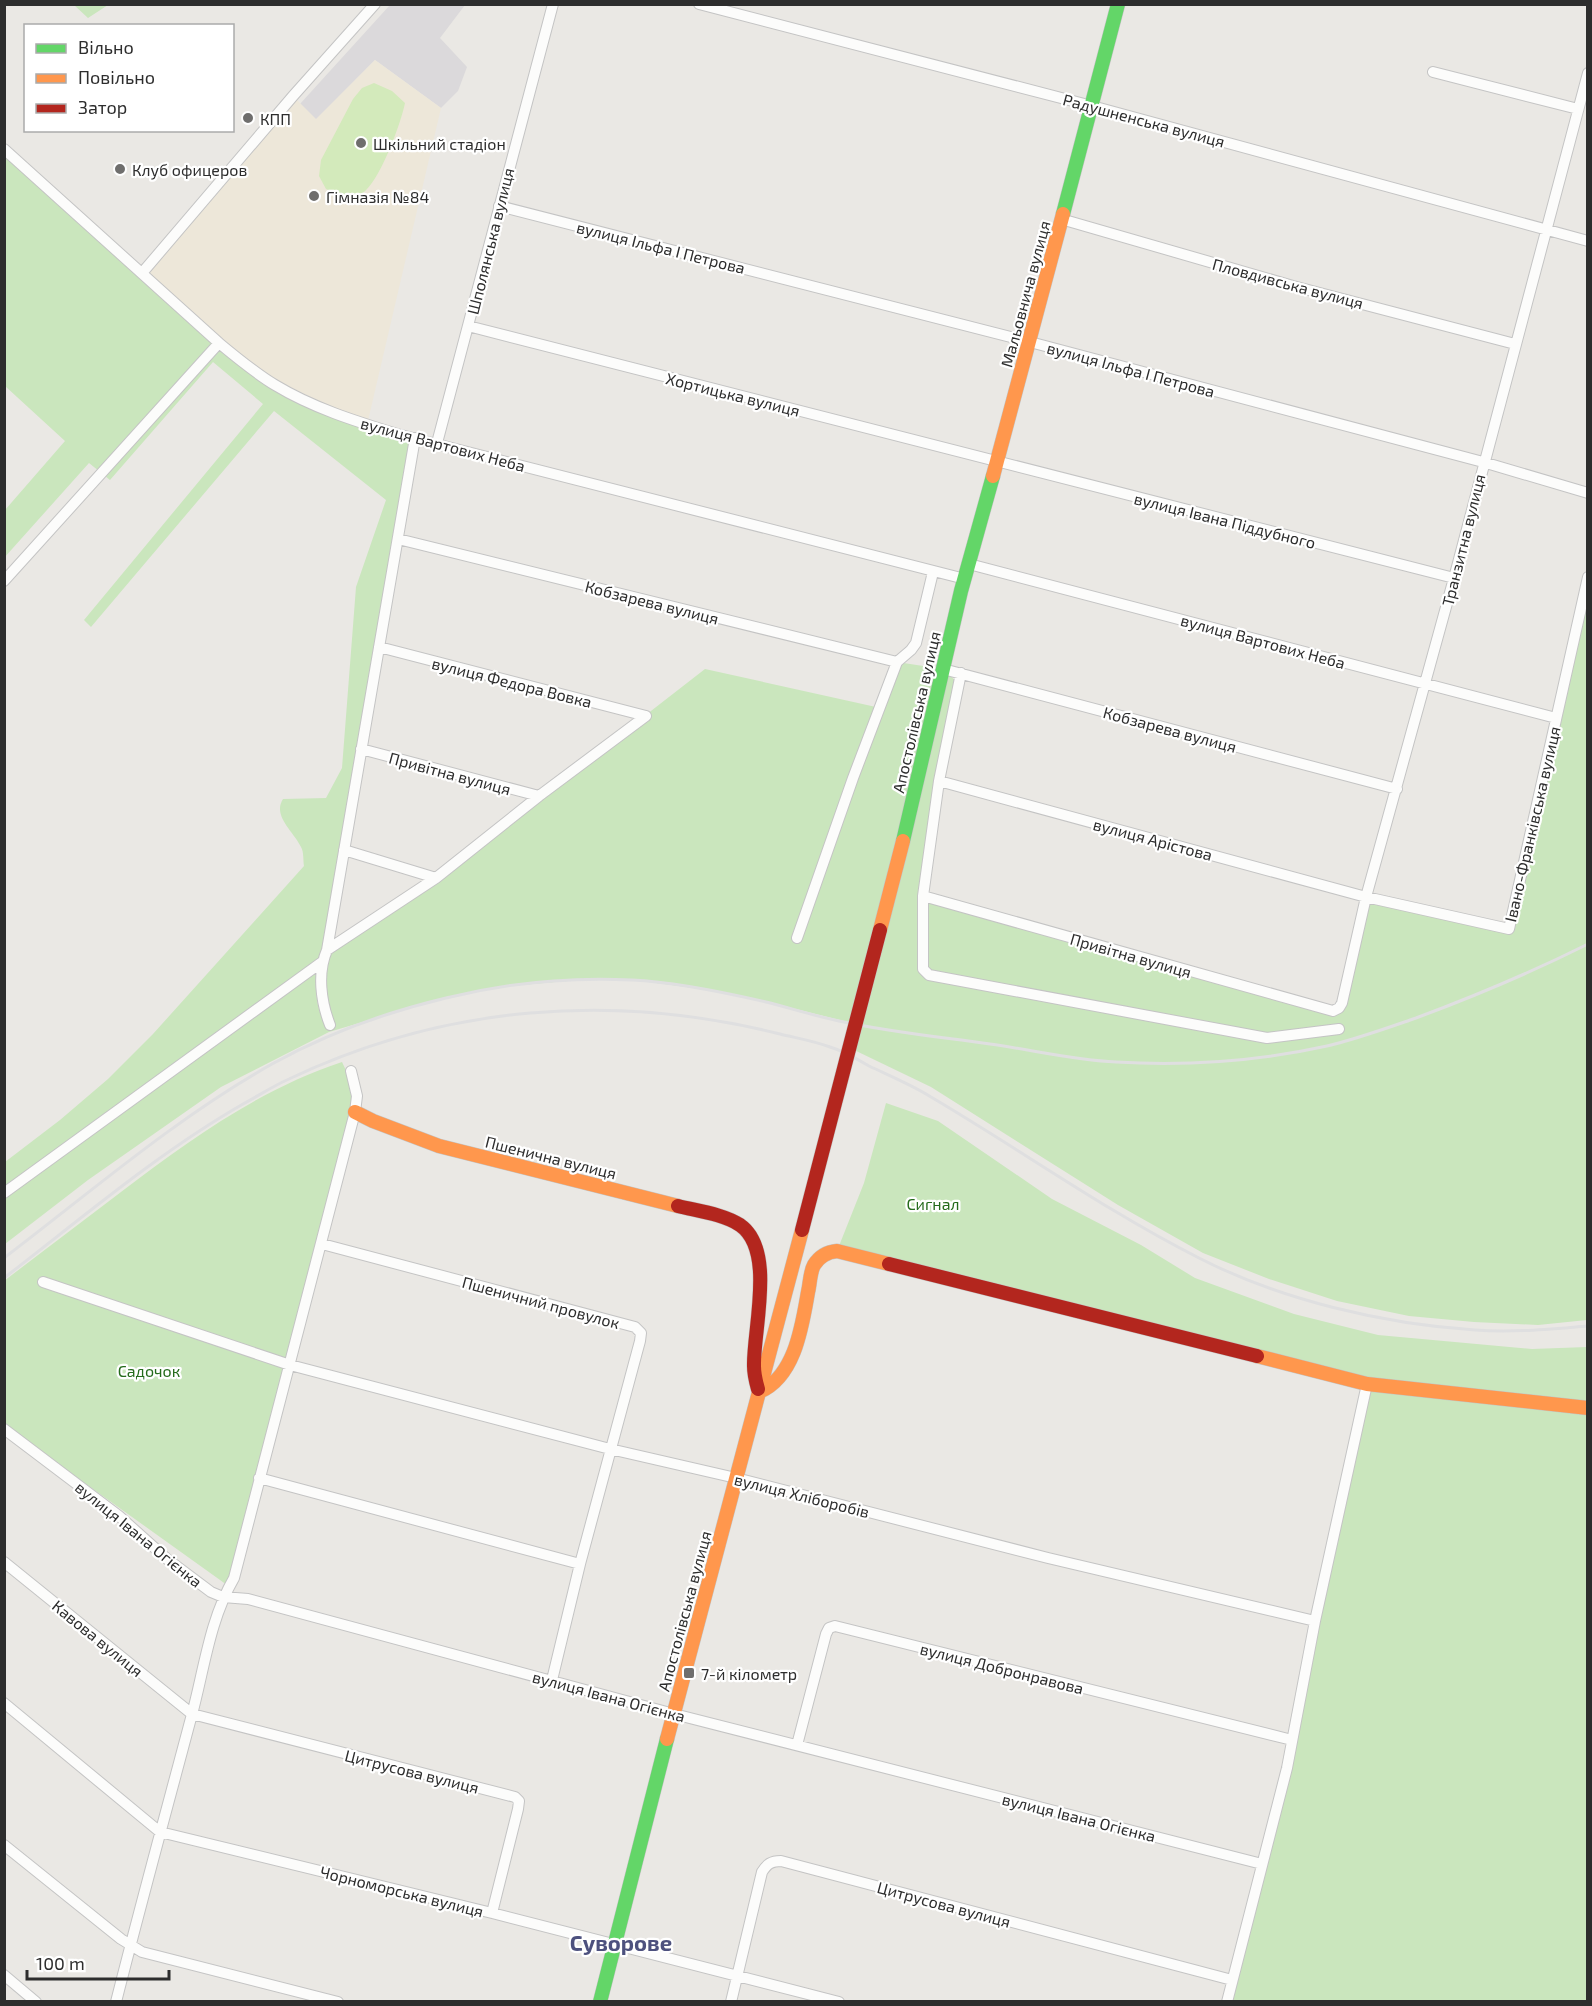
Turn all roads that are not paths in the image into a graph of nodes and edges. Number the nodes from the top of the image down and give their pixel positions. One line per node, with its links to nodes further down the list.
1 (375, 4): 14 (street)
2 (553, 4): 10 (street, Шполянська вулиця)
3 (699, 4): 7 (street, Радушненська вулиця)
4 (1118, 4): 7 (street, Мальовнича вулиця)
5 (1433, 72): 8 (street)
6 (1587, 73): 8 (street, Транзитна вулиця)
7 (1092, 106): 11 (street, Мальовнича вулиця); 12 (street, Радушненська вулиця)
8 (1578, 109): 12 (street, Транзитна вулиця)
9 (4, 150): 14 (street, вулиця Вартових Неба)
10 (499, 206): 15 (street, Шполянська вулиця); 16 (street, вулиця Ільфа І Петрова)
11 (1061, 219): 16 (street, Мальовнича вулиця); 18 (street, Пловдивська вулиця)
12 (1545, 229): 13 (street, Радушненська вулиця); 18 (street, Транзитна вулиця)
13 (1587, 241)
14 (142, 273): 17 (street, вулиця Вартових Неба)
15 (468, 326): 20 (street, Шполянська вулиця); 21 (street, Хортицька вулиця)
16 (1030, 342): 21 (street, Мальовнича вулиця); 22 (street, вулиця Ільфа І Петрова)
17 (219, 343): 19 (street, вулиця Вартових Неба); 29 (street)
18 (1515, 344): 22 (street, Транзитна вулиця)
19 (415, 438): 20 (street, вулиця Вартових Неба); 24 (street)
20 (437, 443): 26 (street, вулиця Вартових Неба)
21 (997, 462): 25 (street, Мальовнича вулиця); 28 (street, вулиця Івана Піддубного)
22 (1483, 462): 23 (street, вулиця Ільфа І Петрова); 28 (street, Транзитна вулиця)
23 (1587, 494)
24 (398, 539): 31 (street); 32 (street, Кобзарева вулиця)
25 (969, 564): 30 (street, Мальовнича вулиця); 35 (street, вулиця Вартових Неба)
26 (933, 572): 30 (street, вулиця Вартових Неба); 32 (street)
27 (1587, 577): 37 (street, Івано-Франківська вулиця)
28 (1454, 578): 35 (street, Транзитна вулиця)
29 (4, 581)
30 (963, 585): 33 (street, Апостолівська вулиця)
31 (379, 647): 36 (street, вулиця Федора Вовка); 38 (street)
32 (901, 659): 46 (street)
33 (943, 669): 34 (street, Кобзарева вулиця); 59 (street, Апостолівська вулиця, bridge)
34 (961, 673): 39 (street); 40 (street, Кобзарева вулиця)
35 (1425, 684): 37 (street, вулиця Вартових Неба); 40 (street, Транзитна вулиця)
36 (646, 716): 41 (street, Привітна вулиця)
37 (1556, 718): 45 (street, Івано-Франківська вулиця)
38 (361, 749): 41 (street, Привітна вулиця); 42 (street)
39 (939, 781): 44 (street); 45 (street, вулиця Арістова)
40 (1396, 789): 45 (street, Транзитна вулиця)
41 (539, 796): 43 (street, Привітна вулиця)
42 (344, 850): 43 (street); 47 (street)
43 (436, 878): 47 (street, Привітна вулиця)
44 (923, 896): 49 (street, Привітна вулиця); 51 (street)
45 (1366, 897): 49 (street, Транзитна вулиця)
46 (798, 938)
47 (327, 950): 48 (street)
48 (322, 962): 50 (street); 54 (street)
49 (1339, 1008)
50 (330, 1025)
51 (1339, 1029)
52 (351, 1071): 53 (street)
53 (355, 1112): 55 (street); 59 (street, Пшенична вулиця)
54 (4, 1194)
55 (322, 1244): 57 (street); 62 (street, Пшеничний провулок)
56 (43, 1282): 57 (street, вулиця Хліборобів)
57 (290, 1365): 62 (street, вулиця Хліборобів); 63 (street)
58 (1367, 1384): 59 (street); 60 (street); 68 (street)
59 (759, 1392): 64 (street, Апостолівська вулиця)
60 (1587, 1408)
61 (4, 1429): 67 (street, вулиця Івана Огієнка)
62 (610, 1449): 64 (street, вулиця Хліборобів); 66 (street)
63 (260, 1478): 66 (street); 67 (street)
64 (736, 1478): 68 (street, вулиця Хліборобів); 72 (street, Апостолівська вулиця)
65 (4, 1562): 71 (street, Кавова вулиця)
66 (580, 1564): 69 (street)
67 (223, 1597): 69 (street, вулиця Івана Огієнка); 71 (street)
68 (1315, 1621): 73 (street)
69 (552, 1680): 72 (street, вулиця Івана Огієнка)
70 (4, 1703): 75 (street, Чорноморська вулиця)
71 (192, 1714): 75 (street); 78 (street, Цитрусова вулиця)
72 (674, 1714): 74 (street, вулиця Івана Огієнка); 79 (street, Апостолівська вулиця)
73 (1292, 1740): 74 (street, вулиця Добронравова); 77 (street)
74 (797, 1745): 77 (street, вулиця Івана Огієнка)
75 (160, 1832): 78 (street, Чорноморська вулиця); 80 (street)
76 (4, 1845): 80 (street)
77 (1263, 1864): 83 (street)
78 (492, 1913): 79 (street, Чорноморська вулиця)
79 (613, 1944): 82 (street, Чорноморська вулиця); 87 (street, Апостолівська вулиця)
80 (130, 1946): 85 (street); 86 (street)
81 (4, 1975): 84 (street)
82 (738, 1975): 83 (street, Цитрусова вулиця); 88 (street, Цитрусова вулиця); 89 (street, Чорноморська вулиця)
83 (1232, 1980): 90 (street)
84 (36, 2001)
85 (116, 2001)
86 (338, 2001)
87 (600, 2001)
88 (731, 2001)
89 (839, 2001)
90 (1227, 2001)

